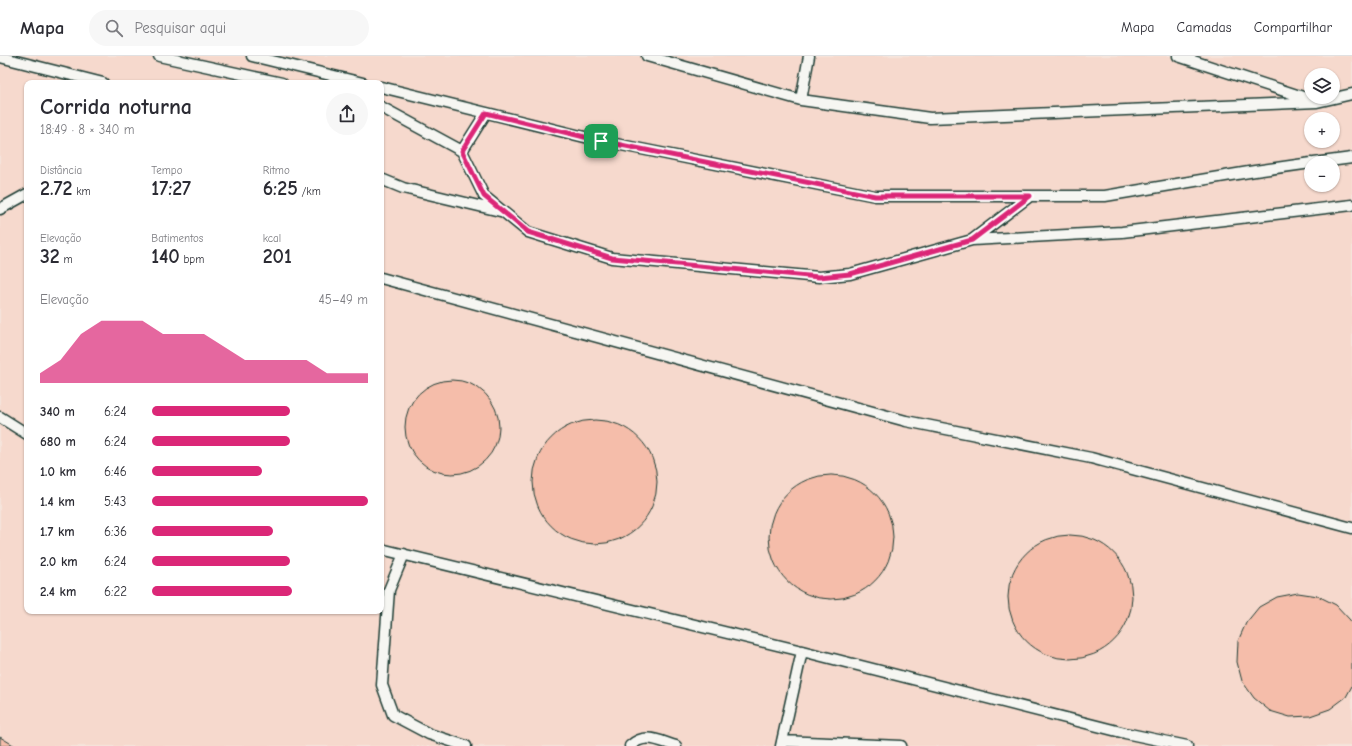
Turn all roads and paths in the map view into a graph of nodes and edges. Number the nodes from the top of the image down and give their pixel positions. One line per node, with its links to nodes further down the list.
1 (159, 56): 8 (lane)
2 (252, 56): 9 (lane)
3 (647, 56): 14 (lane)
4 (809, 56): 14 (lane)
5 (1178, 56): 13 (lane)
6 (0, 57): 7 (lane)
7 (89, 80)
8 (268, 80)
9 (351, 80)
10 (384, 88): 17 (lane)
11 (1352, 94): 12 (lane)
12 (1340, 97)
13 (1304, 98)
14 (801, 100): 15 (lane)
15 (1304, 103)
16 (384, 110): 18 (lane)
17 (486, 113): 18 (lane); 24 (lane)
18 (462, 151): 27 (lane)
19 (1352, 158): 20 (lane)
20 (1340, 160)
21 (1304, 164): 24 (lane)
22 (384, 179): 27 (lane)
23 (24, 196): 26 (lane)
24 (1030, 196): 28 (lane)
25 (1352, 205): 28 (lane)
26 (0, 209)
27 (503, 212): 28 (lane)
28 (972, 240)
29 (384, 279): 32 (lane)
30 (0, 417): 31 (lane)
31 (24, 432)
32 (1352, 528)
33 (384, 550): 34 (lane)
34 (404, 554): 35 (lane); 37 (lane)
35 (802, 651): 36 (lane); 41 (lane)
36 (782, 744): 40 (lane)
37 (466, 746)
38 (630, 746): 39 (lane)
39 (676, 746)
40 (901, 746)
41 (1187, 746)

